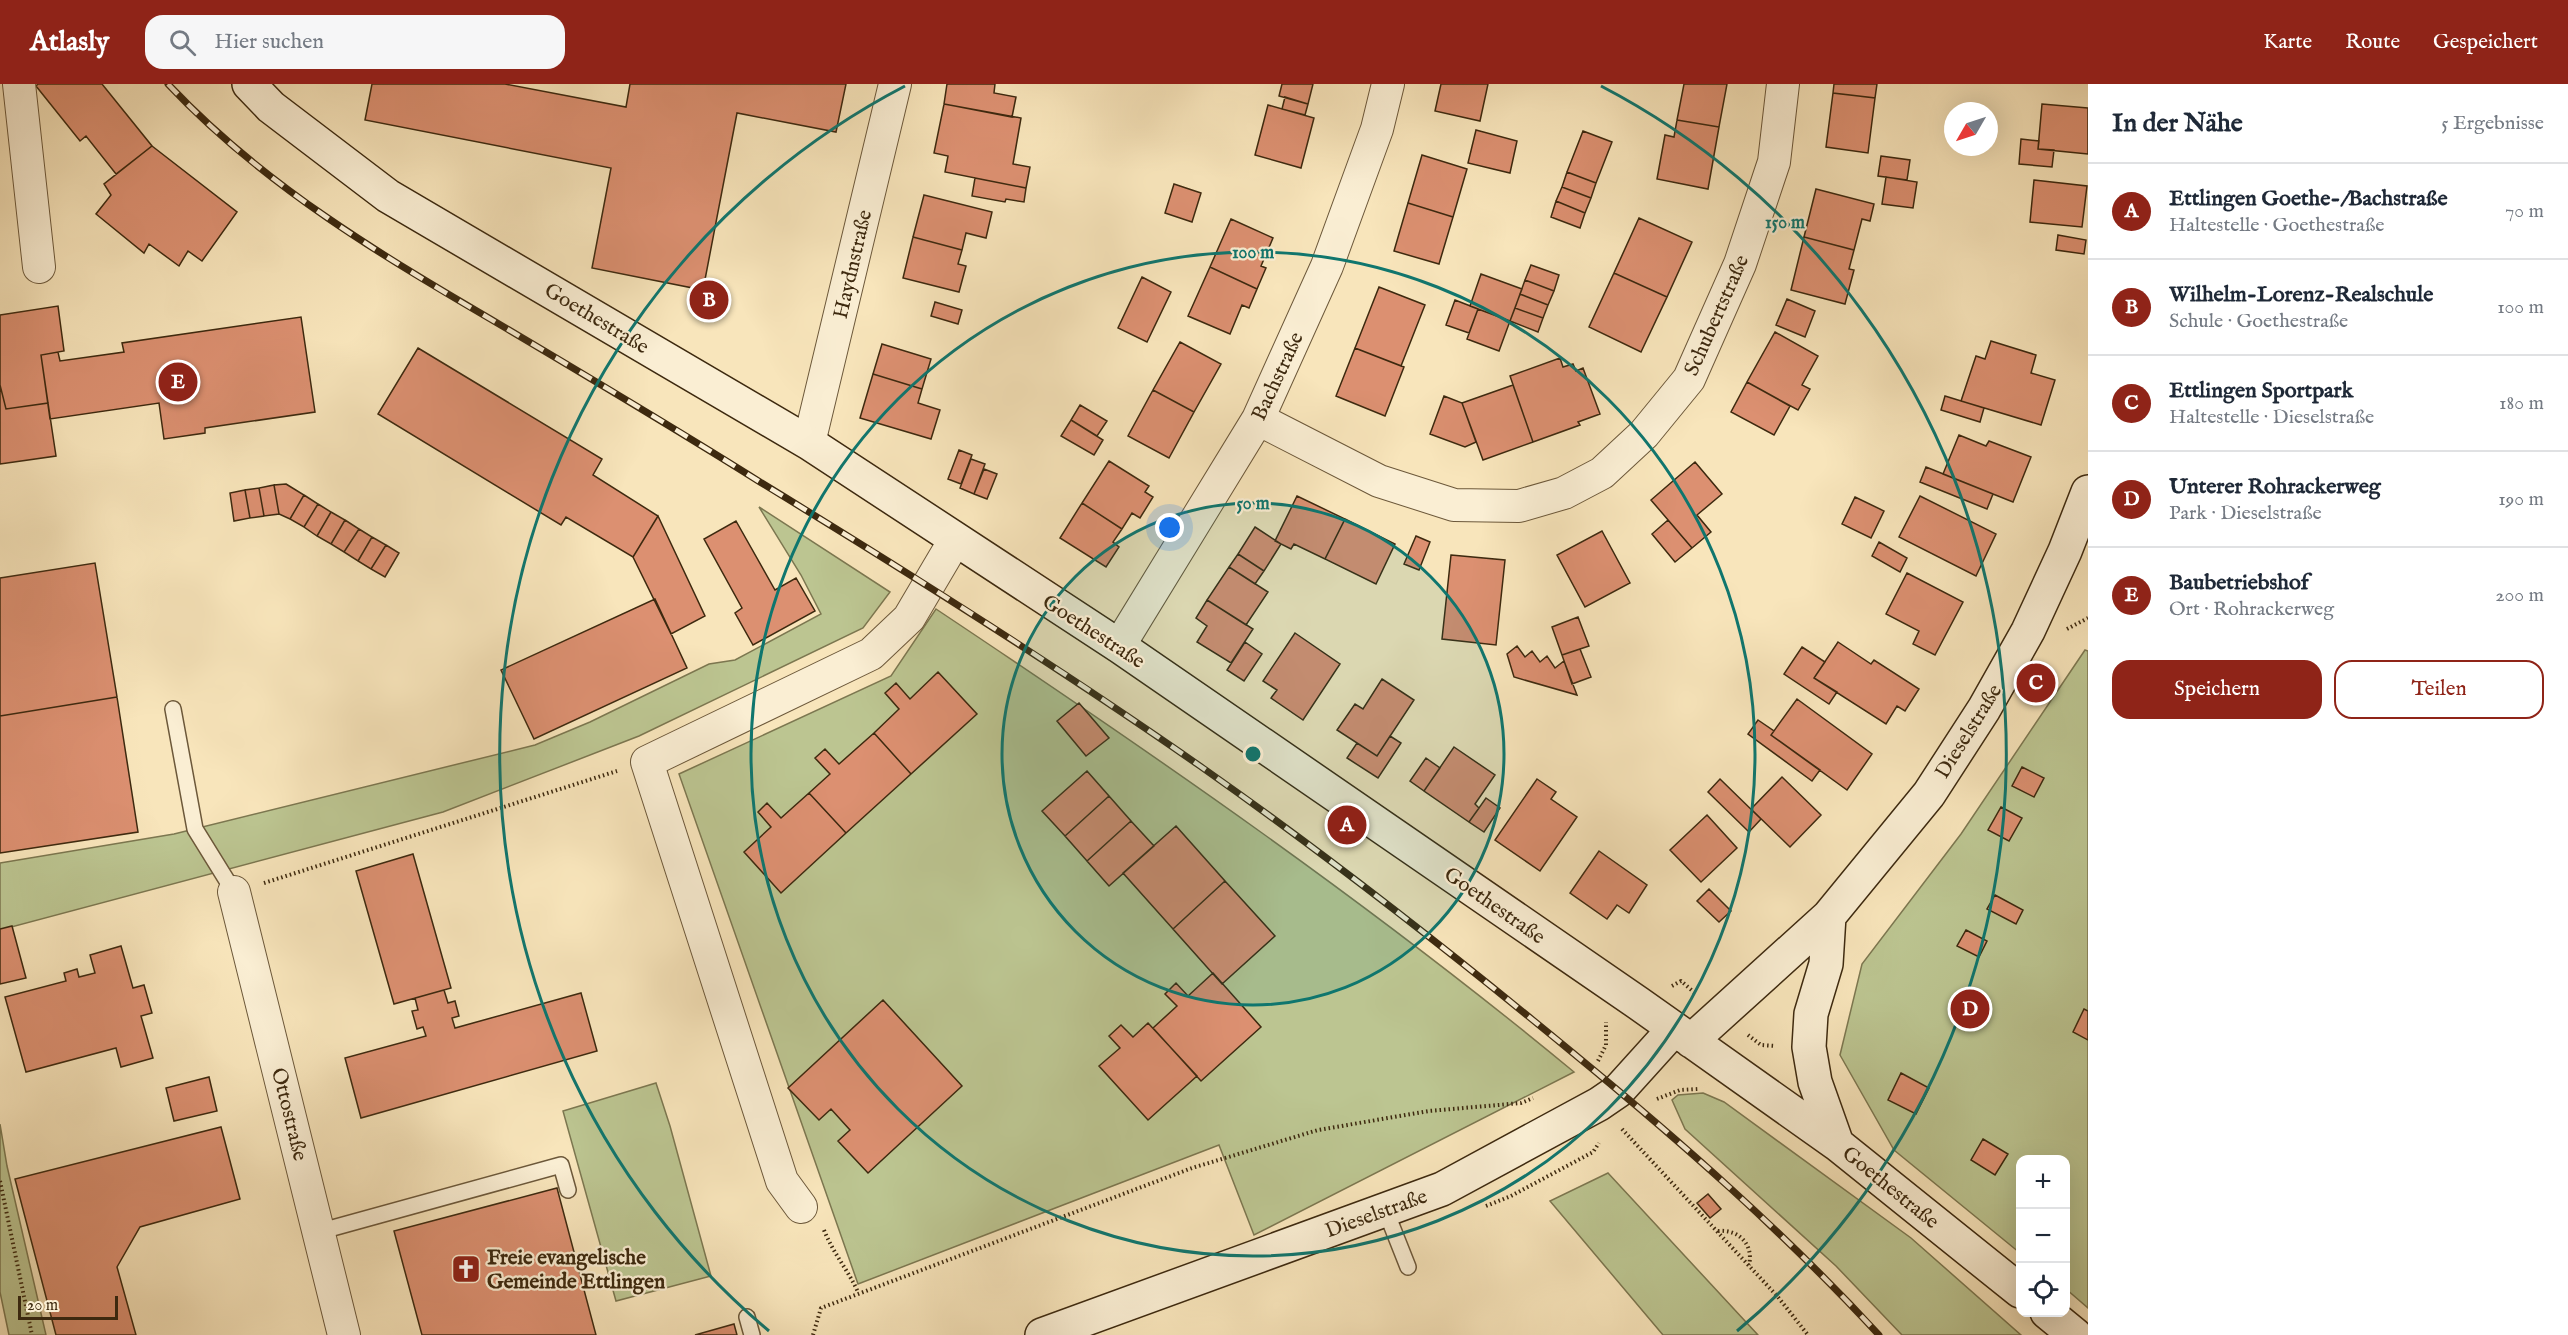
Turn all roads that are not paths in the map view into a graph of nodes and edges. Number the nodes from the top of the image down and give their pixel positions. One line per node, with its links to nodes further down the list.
1 (19, 84): 6 (street)
2 (249, 84): 8 (street, Goethestraße)
3 (895, 84): 8 (street, Haydnstraße)
4 (1389, 84): 7 (street, Bachstraße)
5 (1783, 84): 7 (street, Schubertstraße)
6 (39, 267)
7 (1258, 419): 11 (street, Bachstraße)
8 (809, 443): 10 (street, Goethestraße)
9 (2088, 492): 14 (street, Dieselstraße)
10 (955, 540): 11 (street, Goethestraße); 19 (street)
11 (1119, 646): 15 (street, Goethestraße)
12 (173, 709): 13 (lane)
13 (234, 892): 20 (street, Ottostraße)
14 (1829, 916): 15 (street, Dieselstraße); 16 (street)
15 (1683, 1035): 16 (street, Goethestraße); 18 (street, Dieselstraße)
16 (1837, 1144): 22 (street, Goethestraße)
17 (568, 1190): 20 (lane)
18 (1385, 1209): 21 (lane); 27 (street, Dieselstraße)
19 (811, 1215)
20 (318, 1232): 25 (street, Ottostraße)
21 (1408, 1267)
22 (2016, 1288)
23 (747, 1317): 26 (lane)
24 (2053, 1317): 28 (street)
25 (344, 1335)
26 (752, 1335)
27 (1042, 1335)
28 (2075, 1335)

